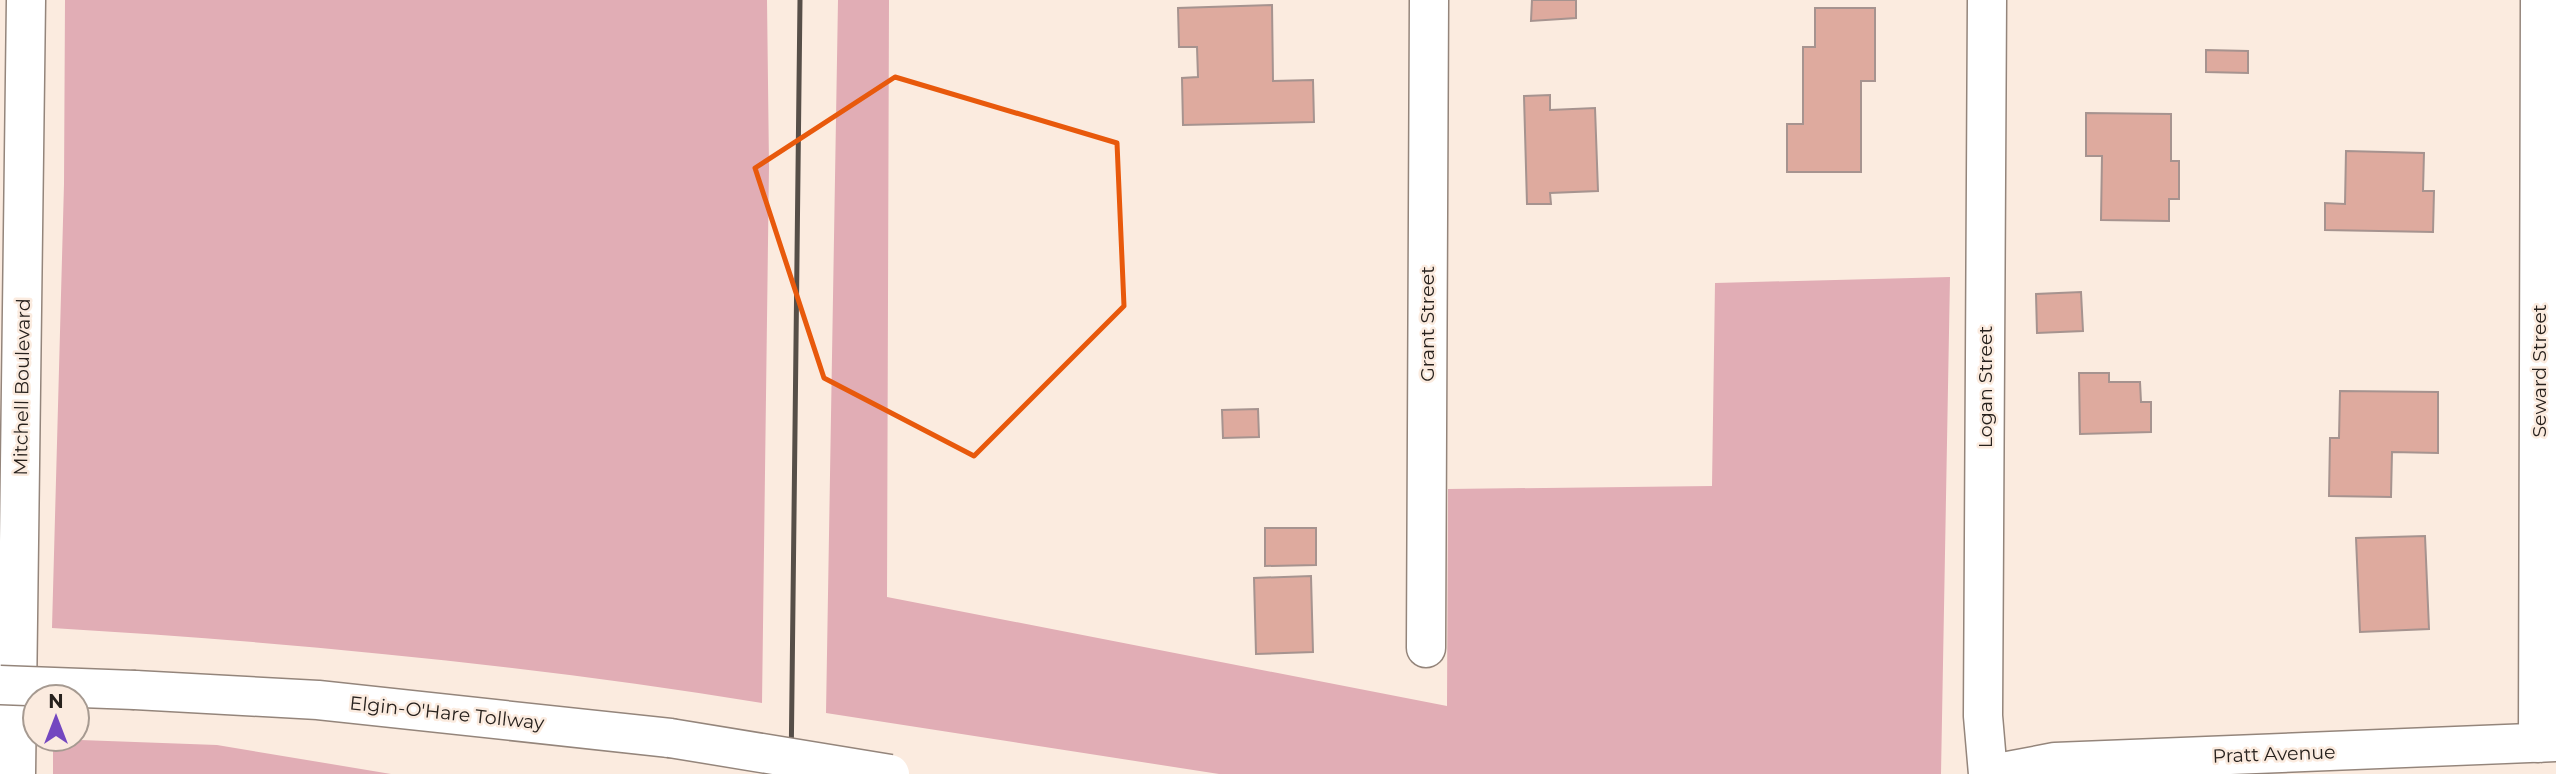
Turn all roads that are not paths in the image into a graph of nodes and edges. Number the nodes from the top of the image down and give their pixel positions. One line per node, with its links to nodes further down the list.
1 (26, 0): 5 (main road, Mitchell Boulevard)
2 (1429, 0): 6 (main road, Grant Street)
3 (1987, 0): 11 (main road, Logan Street)
4 (2540, 0): 8 (main road, Seward Street)
5 (13, 160): 9 (main road, Mitchell Boulevard)
6 (1426, 648)
7 (0, 685): 10 (main road, Elgin-O'Hare Tollway, bridge)
8 (2547, 742): 11 (main road, Pratt Avenue)
9 (16, 774)
10 (890, 774)
11 (1990, 774)

